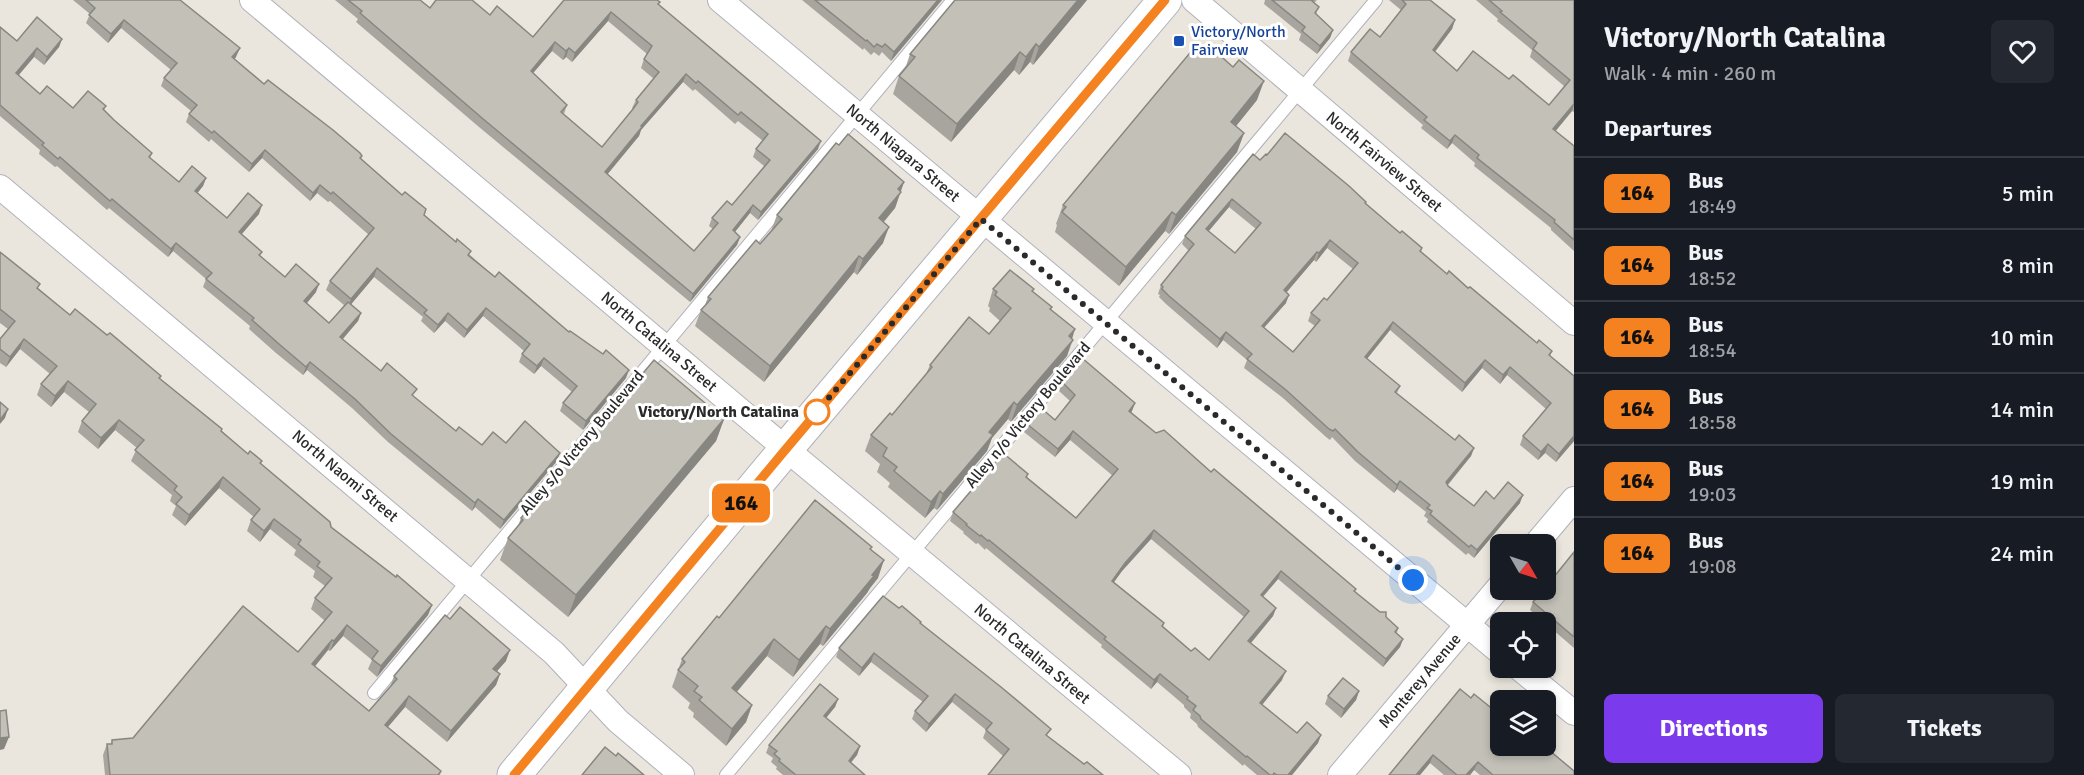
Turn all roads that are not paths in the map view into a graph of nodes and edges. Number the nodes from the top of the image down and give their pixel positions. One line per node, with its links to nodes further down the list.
1 (252, 0): 13 (street, North Catalina Street)
2 (720, 0): 8 (street, North Niagara Street)
3 (953, 0): 8 (lane, Alley s/o Victory Boulevard)
4 (1165, 0): 10 (main road)
5 (1194, 0): 7 (street, North Fairview Street)
6 (1376, 0): 7 (lane, Alley n/o Victory Boulevard)
7 (1300, 91): 11 (lane, Alley n/o Victory Boulevard); 12 (street, North Fairview Street)
8 (857, 115): 10 (street, North Niagara Street); 13 (lane, Alley s/o Victory Boulevard)
9 (0, 187): 18 (street, North Naomi Street)
10 (981, 219): 11 (street, North Niagara Street); 14 (main road)
11 (1106, 322): 17 (lane, Alley n/o Victory Boulevard); 20 (street, North Niagara Street)
12 (1574, 323)
13 (664, 346): 14 (street, North Catalina Street); 18 (lane, Alley s/o Victory Boulevard)
14 (786, 449): 17 (street, North Catalina Street); 23 (main road)
15 (1574, 499): 16 (street)
16 (1544, 534)
17 (911, 553): 28 (lane, Alley n/o Victory Boulevard); 29 (street, North Catalina Street)
18 (468, 579): 23 (street, North Naomi Street); 24 (lane, Alley s/o Victory Boulevard)
19 (1490, 598): 20 (street, Monterey Avenue)
20 (1467, 625): 21 (street, North Niagara Street); 30 (street, Monterey Avenue)
21 (1490, 644)
22 (1531, 678): 25 (street)
23 (586, 689): 26 (main road); 27 (street, North Naomi Street)
24 (374, 693)
25 (1574, 713)
26 (514, 775)
27 (682, 775)
28 (726, 775)
29 (1179, 775)
30 (1340, 775)

